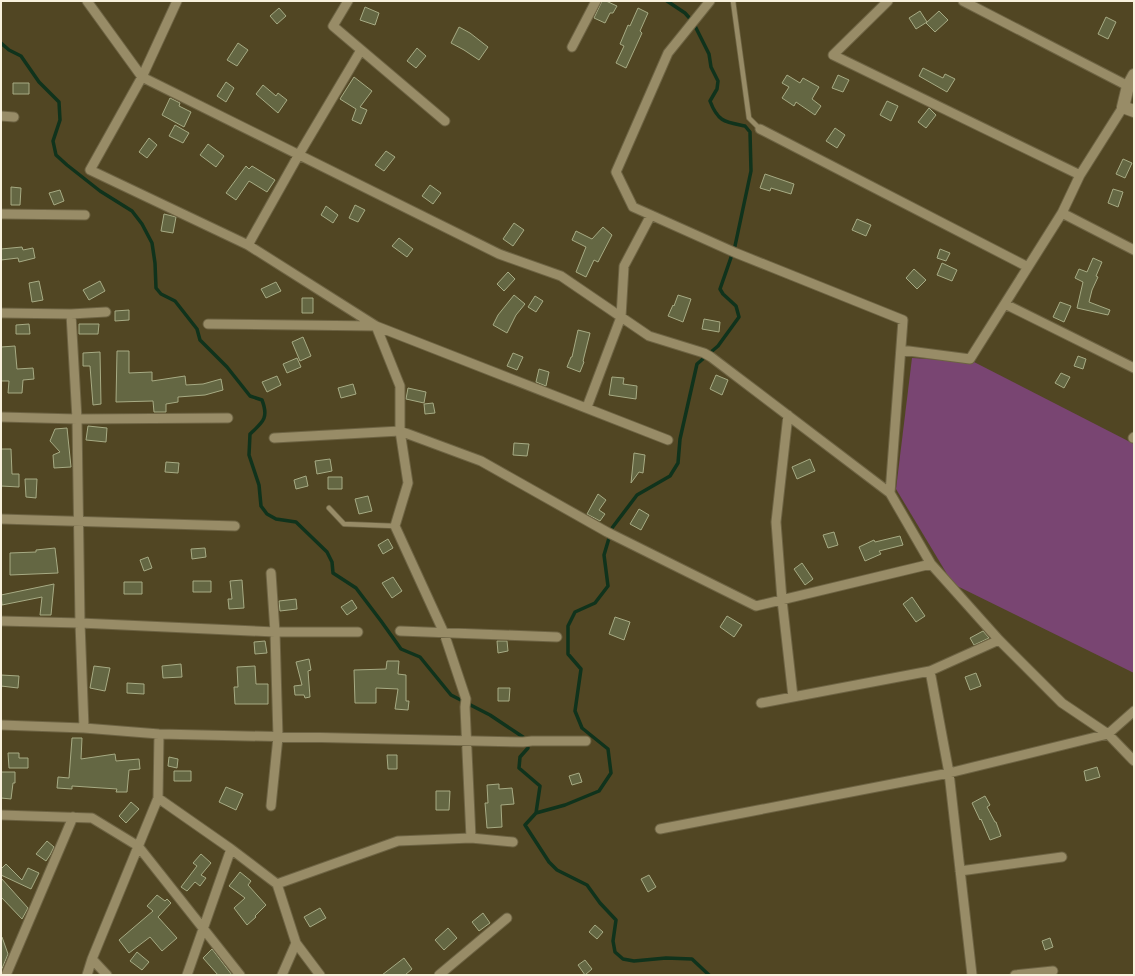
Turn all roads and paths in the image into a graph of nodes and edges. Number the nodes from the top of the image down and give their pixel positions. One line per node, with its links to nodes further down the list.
1 (87, 1): 12 (street)
2 (176, 1): 12 (street)
3 (348, 1): 10 (street)
4 (596, 1): 9 (street)
5 (710, 1): 23 (street)
6 (733, 1): 18 (lane)
7 (888, 1): 20 (street)
8 (963, 1): 13 (street)
9 (572, 47)
10 (361, 50): 17 (street); 19 (street)
11 (1134, 75): 13 (street)
12 (142, 77): 19 (street); 25 (street)
13 (1128, 86): 14 (street)
14 (1128, 109): 20 (street)
15 (1, 116): 16 (street)
16 (14, 117)
17 (445, 121)
18 (760, 129): 27 (street)
19 (298, 156): 25 (street); 32 (street)
20 (1080, 175): 21 (street)
21 (1062, 213): 26 (street); 27 (street)
22 (1, 214): 24 (street)
23 (650, 214): 32 (street); 35 (street)
24 (85, 215)
25 (248, 246): 34 (street)
26 (1134, 250)
27 (1028, 267): 28 (street)
28 (1005, 304): 35 (street); 36 (street)
29 (106, 312): 31 (street)
30 (1, 313): 31 (street)
31 (70, 314): 41 (street)
32 (621, 317): 37 (street); 38 (street)
33 (208, 324): 34 (street)
34 (376, 326): 37 (street); 42 (street)
35 (901, 350): 45 (street)
36 (1134, 368)
37 (587, 408): 44 (street)
38 (788, 415): 45 (street); 53 (street)
39 (1, 416): 41 (street)
40 (228, 418): 41 (street)
41 (77, 419): 48 (street)
42 (400, 431): 43 (street); 50 (street); 53 (street)
43 (274, 438)
44 (668, 440)
45 (890, 493): 51 (street)
46 (330, 508): 50 (lane)
47 (1, 519): 48 (street)
48 (79, 522): 49 (street); 55 (street)
49 (235, 526)
50 (395, 526): 59 (street)
51 (931, 564): 53 (street); 61 (street)
52 (271, 573): 56 (street)
53 (782, 600): 63 (street)
54 (1, 621): 55 (street)
55 (80, 623): 56 (street); 67 (street)
56 (275, 632): 57 (street); 70 (street)
57 (358, 632)
58 (400, 632): 59 (street)
59 (444, 633): 60 (street); 71 (street)
60 (557, 637)
61 (999, 640): 62 (street); 69 (street)
62 (930, 671): 63 (street); 74 (street)
63 (794, 697): 64 (street)
64 (761, 704)
65 (1134, 711): 69 (street)
66 (1, 725): 67 (street)
67 (84, 728): 68 (street)
68 (159, 734): 70 (street); 75 (street)
69 (1108, 734): 73 (street); 74 (street)
70 (278, 737): 71 (street); 76 (street)
71 (467, 741): 72 (street); 80 (street)
72 (586, 741)
73 (1134, 761)
74 (949, 773): 79 (street); 85 (street)
75 (158, 798): 82 (street); 83 (street)
76 (271, 806)
77 (1, 815): 78 (street)
78 (74, 817): 82 (street); 92 (street)
79 (660, 829)
80 (471, 838): 81 (street); 86 (street)
81 (514, 842)
82 (138, 846): 88 (street); 90 (street)
83 (231, 849): 86 (street); 88 (street)
84 (1062, 857): 85 (street)
85 (960, 871): 100 (street)
86 (277, 884): 89 (street)
87 (507, 918): 99 (street)
88 (203, 928): 95 (street); 96 (street)
89 (296, 943): 97 (street); 98 (street)
90 (92, 959): 93 (street); 94 (street)
91 (1053, 971): 101 (street)
92 (6, 975)
93 (87, 975)
94 (107, 975)
95 (187, 975)
96 (240, 975)
97 (282, 975)
98 (320, 975)
99 (439, 975)
100 (972, 975)
101 (1015, 975)

